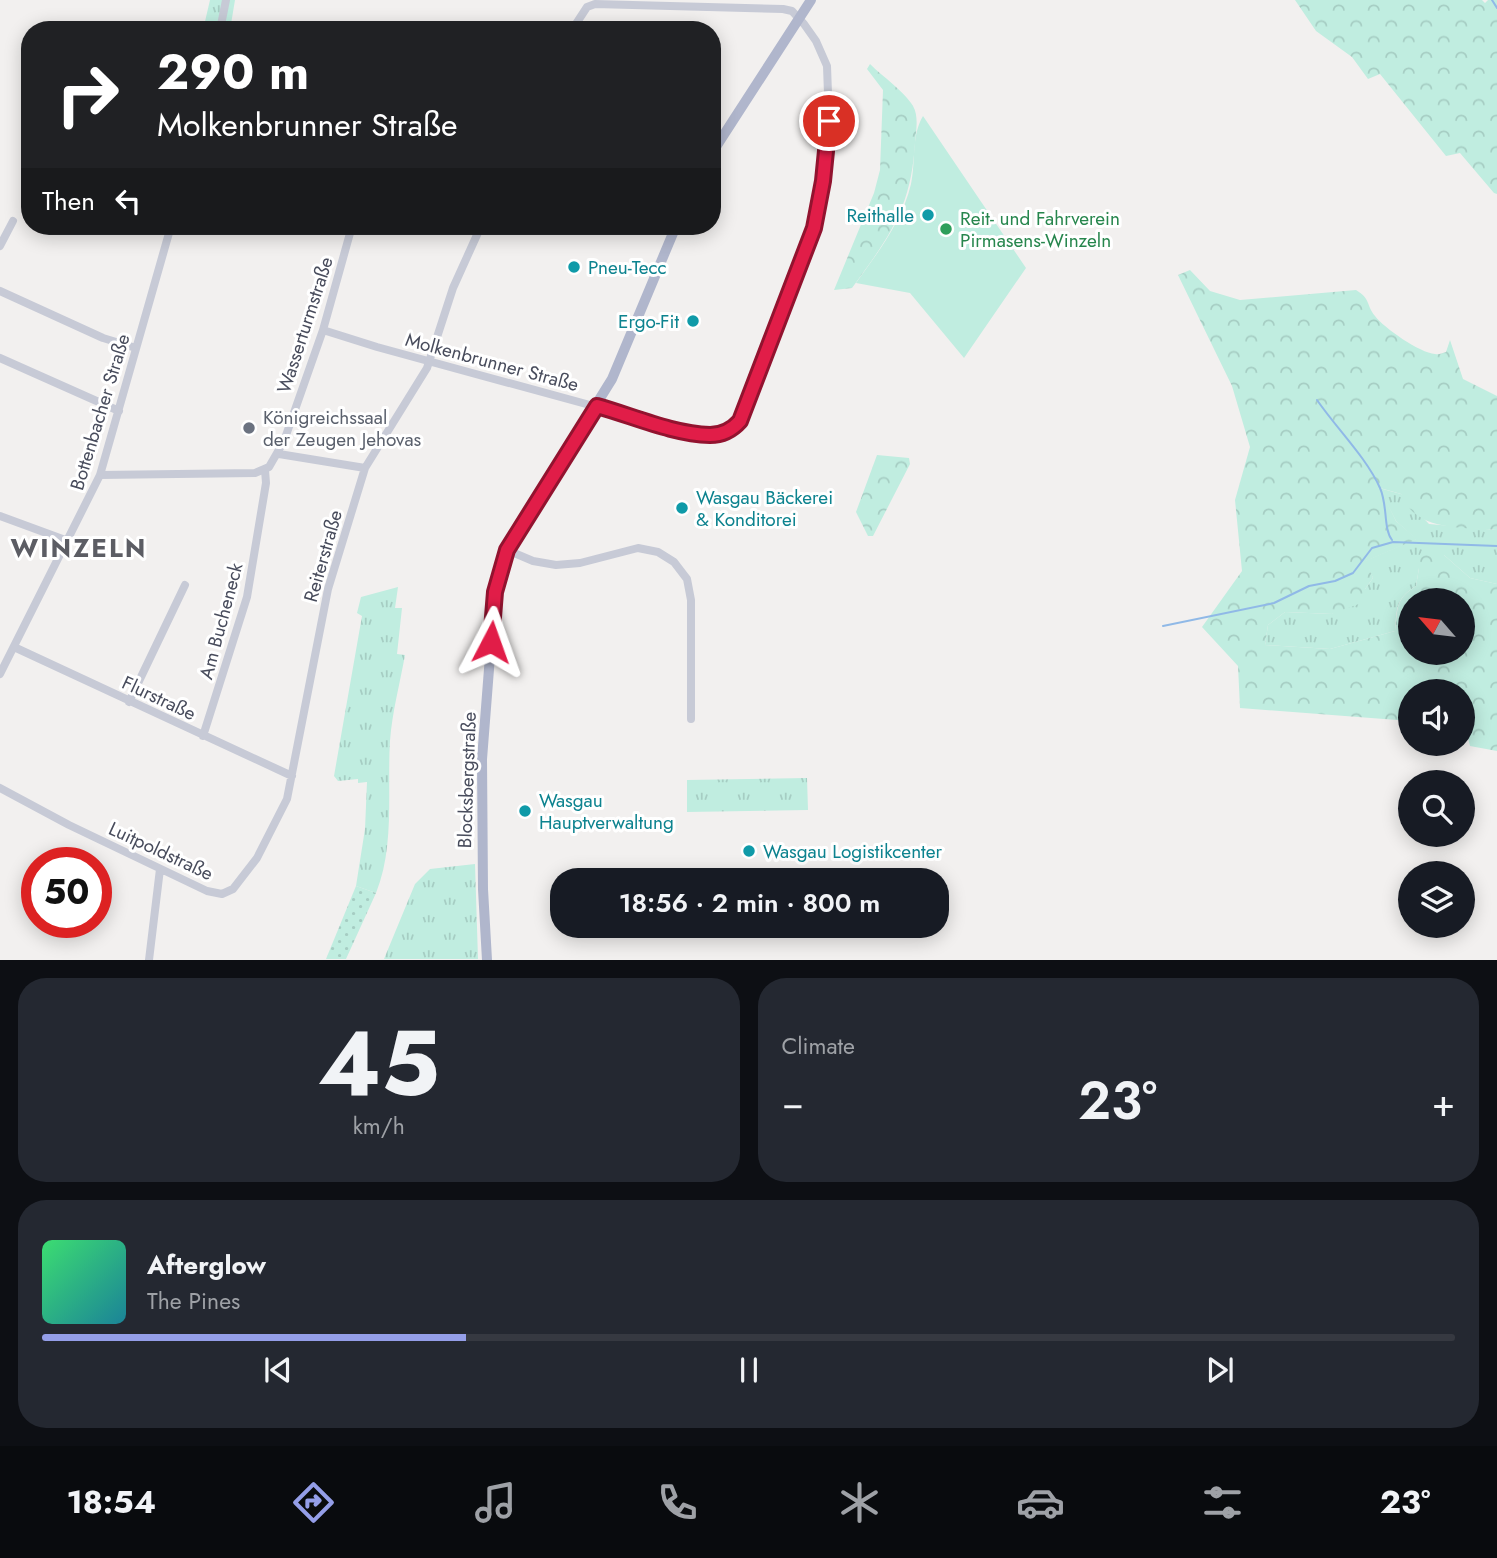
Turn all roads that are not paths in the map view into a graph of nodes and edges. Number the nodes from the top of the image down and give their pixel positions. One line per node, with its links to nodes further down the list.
1 (226, 0): 4 (street)
2 (811, 0): 3 (main road)
3 (799, 18): 5 (street); 6 (main road); 18 (street, Molkenbrunner Straße)
4 (222, 21)
5 (578, 21)
6 (721, 139)
7 (13, 221): 12 (street)
8 (168, 235): 15 (street, Bottenbacher Straße)
9 (349, 235): 14 (street, Wasserturmstraße)
10 (477, 235): 17 (street, Reiterstraße)
11 (672, 235): 18 (main road, Blocksbergstraße)
12 (0, 246)
13 (0, 291): 15 (street)
14 (323, 330): 17 (street, Molkenbrunner Straße); 20 (street, Wasserturmstraße)
15 (136, 348): 19 (street, Bottenbacher Straße)
16 (0, 358): 19 (street)
17 (430, 362): 18 (street, Molkenbrunner Straße); 21 (street, Reiterstraße)
18 (597, 406): 26 (main road, Blocksbergstraße)
19 (119, 411): 23 (street, Bottenbacher Straße)
20 (279, 454): 21 (street); 22 (street, Wasserturmstraße)
21 (365, 468): 33 (street, Reiterstraße)
22 (265, 470): 23 (street); 32 (street, Am Bucheneck)
23 (100, 475): 25 (street, Bottenbacher Straße)
24 (0, 516): 25 (street)
25 (68, 541): 28 (street, Bottenbacher Straße)
26 (507, 550): 31 (street); 37 (main road, Blocksbergstraße)
27 (185, 585): 30 (street)
28 (14, 647): 29 (street, Bottenbacher Straße); 30 (street, Flurstraße)
29 (0, 674)
30 (129, 702): 32 (street, Flurstraße)
31 (691, 719)
32 (203, 736): 33 (street, Flurstraße)
33 (292, 776): 35 (street, Luitpoldstraße)
34 (0, 788): 35 (street, Luitpoldstraße)
35 (159, 869): 36 (street)
36 (149, 960)
37 (487, 960)

